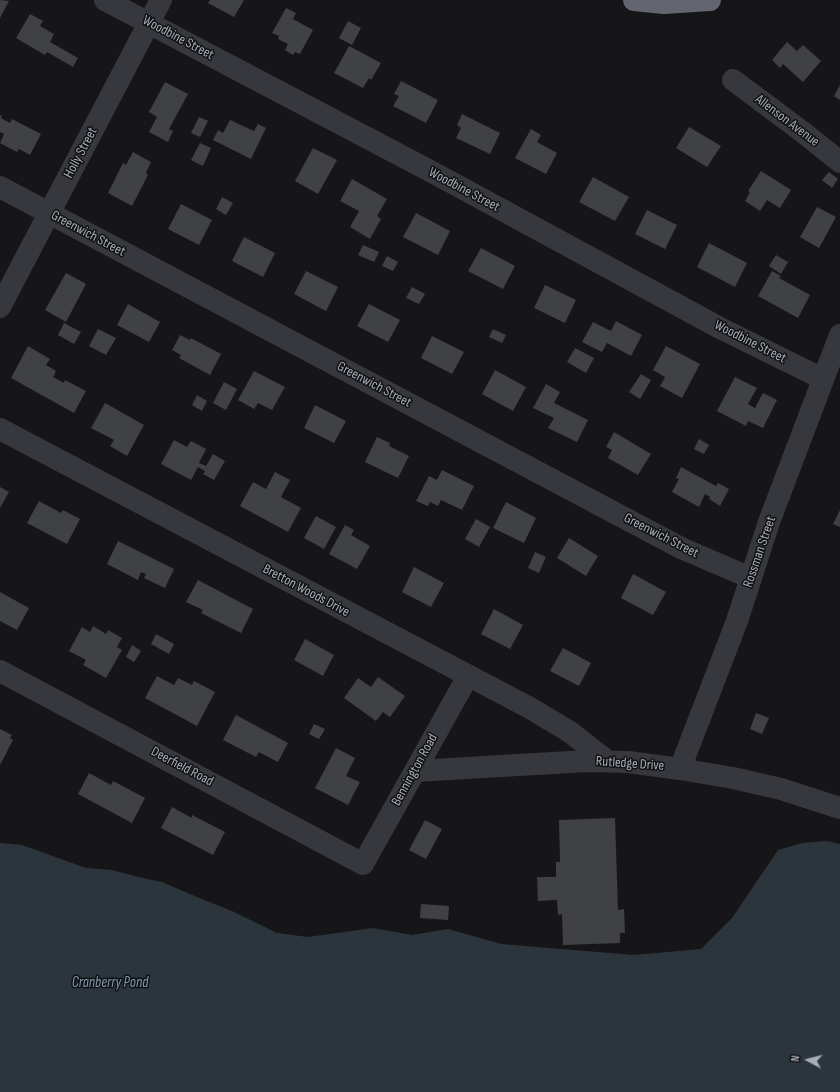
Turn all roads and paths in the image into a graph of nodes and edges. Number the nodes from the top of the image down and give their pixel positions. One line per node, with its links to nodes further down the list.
1 (105, 0): 5 (street, Woodbine Street)
2 (161, 0): 5 (street, Holly Street)
3 (634, 0): 4 (highway)
4 (710, 0)
5 (149, 23): 9 (street, Holly Street); 12 (street, Woodbine Street)
6 (733, 80): 7 (street, Allenson Avenue)
7 (840, 162)
8 (0, 187): 9 (street, Greenwich Street)
9 (49, 213): 10 (street, Holly Street); 14 (street, Greenwich Street)
10 (0, 306)
11 (840, 335): 12 (street, Rossman Street)
12 (823, 378): 14 (street, Rossman Street)
13 (0, 429): 16 (street, Bretton Woods Drive)
14 (751, 578): 18 (street, Rossman Street)
15 (0, 671): 21 (street, Deerfield Road)
16 (468, 676): 17 (street, Bretton Woods Drive); 19 (street, Bennington Road)
17 (607, 761): 18 (street, Rutledge Drive); 19 (street, Rutledge Drive)
18 (680, 768): 20 (street, Rutledge Drive)
19 (415, 771): 21 (street, Bennington Road)
20 (840, 808)
21 (363, 864)

